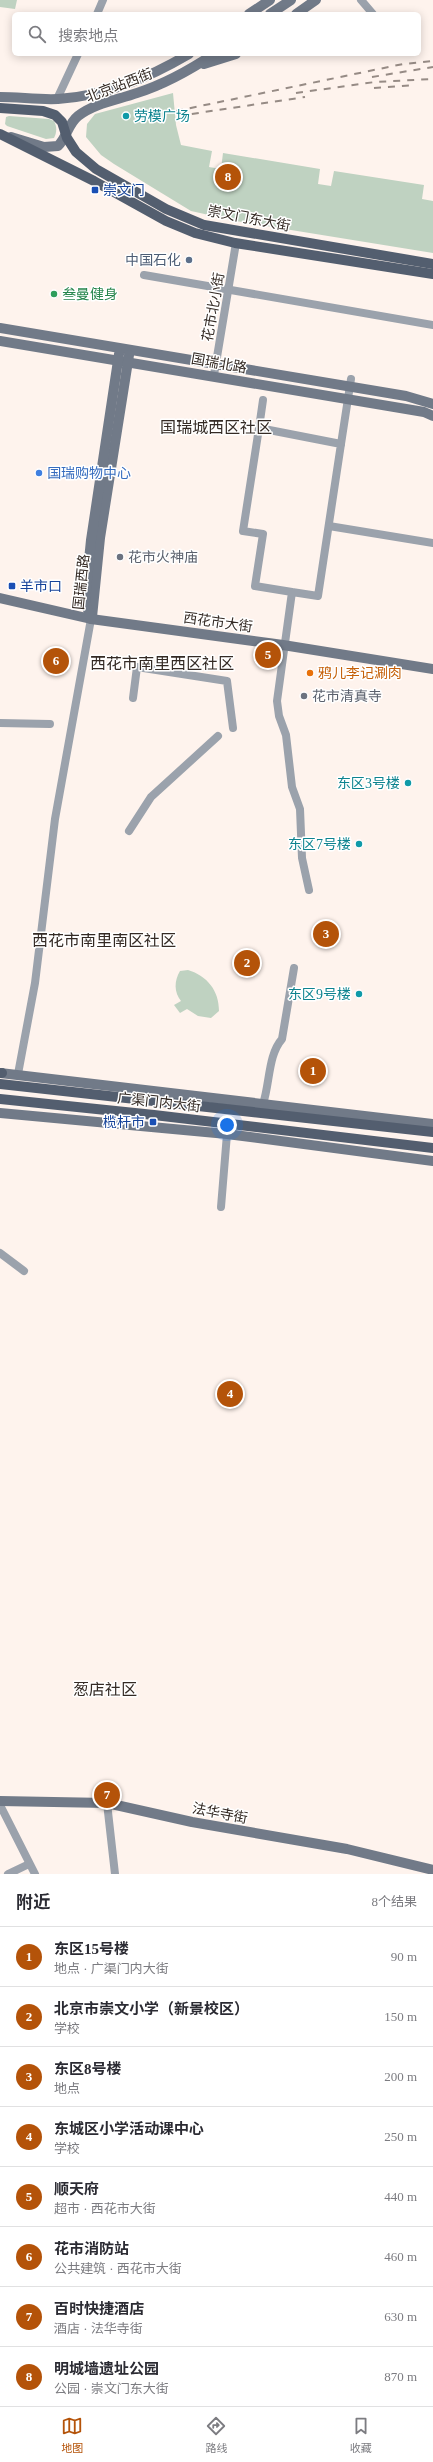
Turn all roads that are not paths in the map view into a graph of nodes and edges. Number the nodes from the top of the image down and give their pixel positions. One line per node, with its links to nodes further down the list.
1 (103, 0): 6 (street)
2 (270, 0): 7 (street)
3 (291, 0): 8 (street)
4 (316, 0): 9 (street)
5 (361, 0): 10 (street)
6 (98, 12)
7 (252, 12)
8 (273, 12)
9 (299, 12)
10 (371, 12)
11 (77, 56): 17 (street)
12 (186, 56): 17 (street, 北京站西街)
13 (211, 56): 15 (street, 北京站西街)
14 (232, 56): 15 (street)
15 (198, 65): 19 (street, 北京站西街)
16 (0, 97): 17 (street, 北京站西街)
17 (57, 99)
18 (0, 108): 19 (main road)
19 (66, 133): 20 (street, 崇文门东大街); 22 (main road, 崇文门东大街)
20 (1, 135): 21 (main road, 崇文门东大街)
21 (236, 243): 23 (main road, 崇文门东大街); 25 (street, 花市北小街)
22 (433, 264)
23 (433, 274)
24 (144, 275): 25 (street)
25 (229, 290): 26 (street); 31 (street, 花市北小街)
26 (433, 325)
27 (0, 328): 29 (street, 国瑞北路)
28 (0, 341): 30 (street, 国瑞北路)
29 (125, 349): 30 (street, 国瑞西路); 31 (street, 国瑞北路)
30 (123, 361): 34 (street, 国瑞北路); 44 (street, 国瑞西路)
31 (216, 364): 32 (street, 花市北小街); 33 (street, 国瑞北路)
32 (214, 375)
33 (351, 383): 34 (street); 36 (street, 国瑞北路)
34 (348, 399): 37 (street, 国瑞北路); 39 (street)
35 (262, 400): 38 (street)
36 (433, 404)
37 (433, 416)
38 (259, 428): 39 (street); 42 (street)
39 (342, 444): 40 (street)
40 (329, 526): 41 (street); 42 (street)
41 (433, 543)
42 (292, 592): 45 (street)
43 (0, 598): 44 (street, 西花市大街)
44 (92, 619): 45 (street, 西花市大街); 56 (street)
45 (283, 645): 46 (street, 西花市大街); 53 (street)
46 (433, 669)
47 (133, 698): 50 (street)
48 (0, 723): 49 (street)
49 (50, 724)
50 (233, 728)
51 (218, 736): 52 (street)
52 (129, 831)
53 (309, 890)
54 (294, 968): 59 (street)
55 (1, 1073): 56 (street, 广渠门内大街)
56 (18, 1074): 59 (street, 广渠门内大街)
57 (0, 1084): 62 (main road, 广渠门内大街)
58 (0, 1099): 64 (main road, 广渠门内大街)
59 (263, 1104): 61 (street, 广渠门内大街)
60 (0, 1113): 63 (street, 广渠门内大街)
61 (433, 1124)
62 (433, 1132)
63 (227, 1134): 65 (street, 广渠门内大街); 66 (street)
64 (433, 1148)
65 (433, 1161)
66 (221, 1207)
67 (0, 1253): 68 (street)
68 (24, 1271)
69 (0, 1801): 70 (street, 法华寺街)
70 (107, 1803): 73 (street, 法华寺街); 76 (street)
71 (0, 1805): 72 (street)
72 (29, 1864): 74 (street); 75 (street)
73 (433, 1870)
74 (8, 1874)
75 (35, 1874)
76 (114, 1874)

